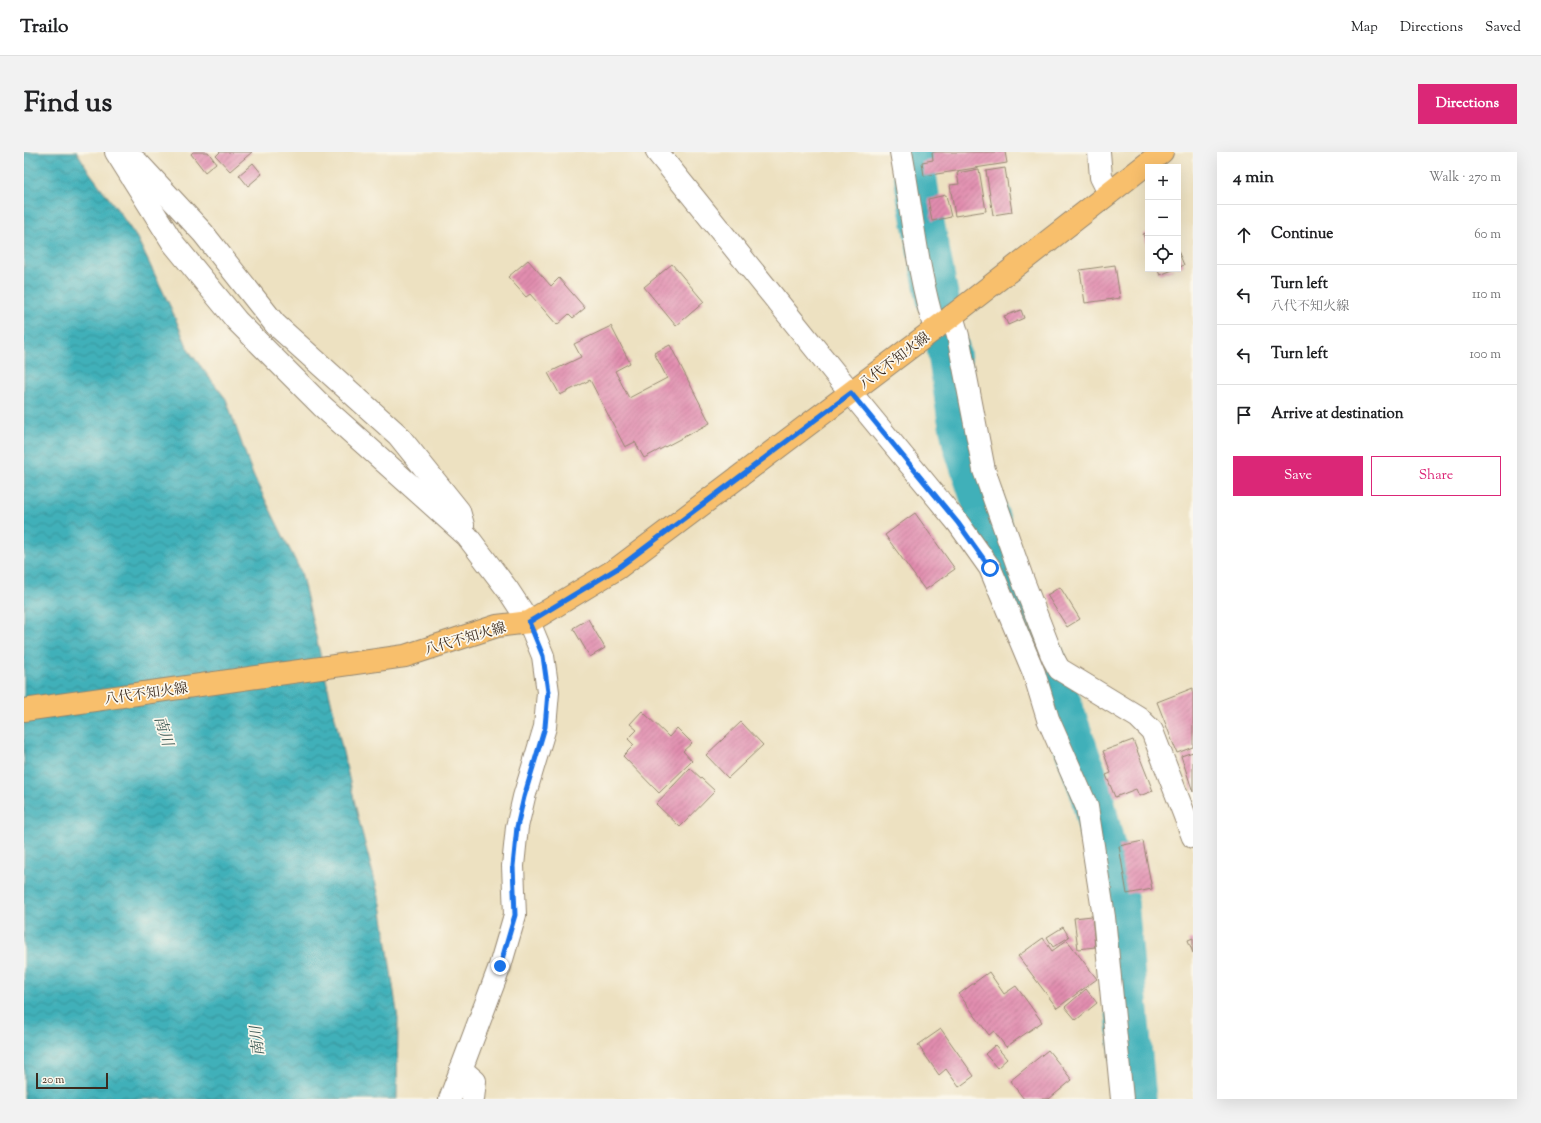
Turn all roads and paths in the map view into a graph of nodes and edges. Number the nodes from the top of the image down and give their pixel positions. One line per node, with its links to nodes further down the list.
1 (116, 152): 11 (street)
2 (124, 152): 11 (street)
3 (657, 152): 10 (street)
4 (901, 152): 9 (street)
5 (1099, 152): 7 (street)
6 (1162, 152): 7 (main road, 八代不知火線)
7 (1109, 193): 8 (main road, 八代不知火線)
8 (952, 316): 9 (main road, 八代不知火線); 14 (street)
9 (935, 329): 10 (main road, 八代不知火線)
10 (851, 393): 12 (main road, 八代不知火線); 18 (street)
11 (467, 536): 12 (street)
12 (529, 622): 13 (main road, 八代不知火線); 15 (street)
13 (24, 710)
14 (1193, 837)
15 (461, 1069): 16 (street); 17 (street)
16 (450, 1099)
17 (473, 1099)
18 (1122, 1099)

